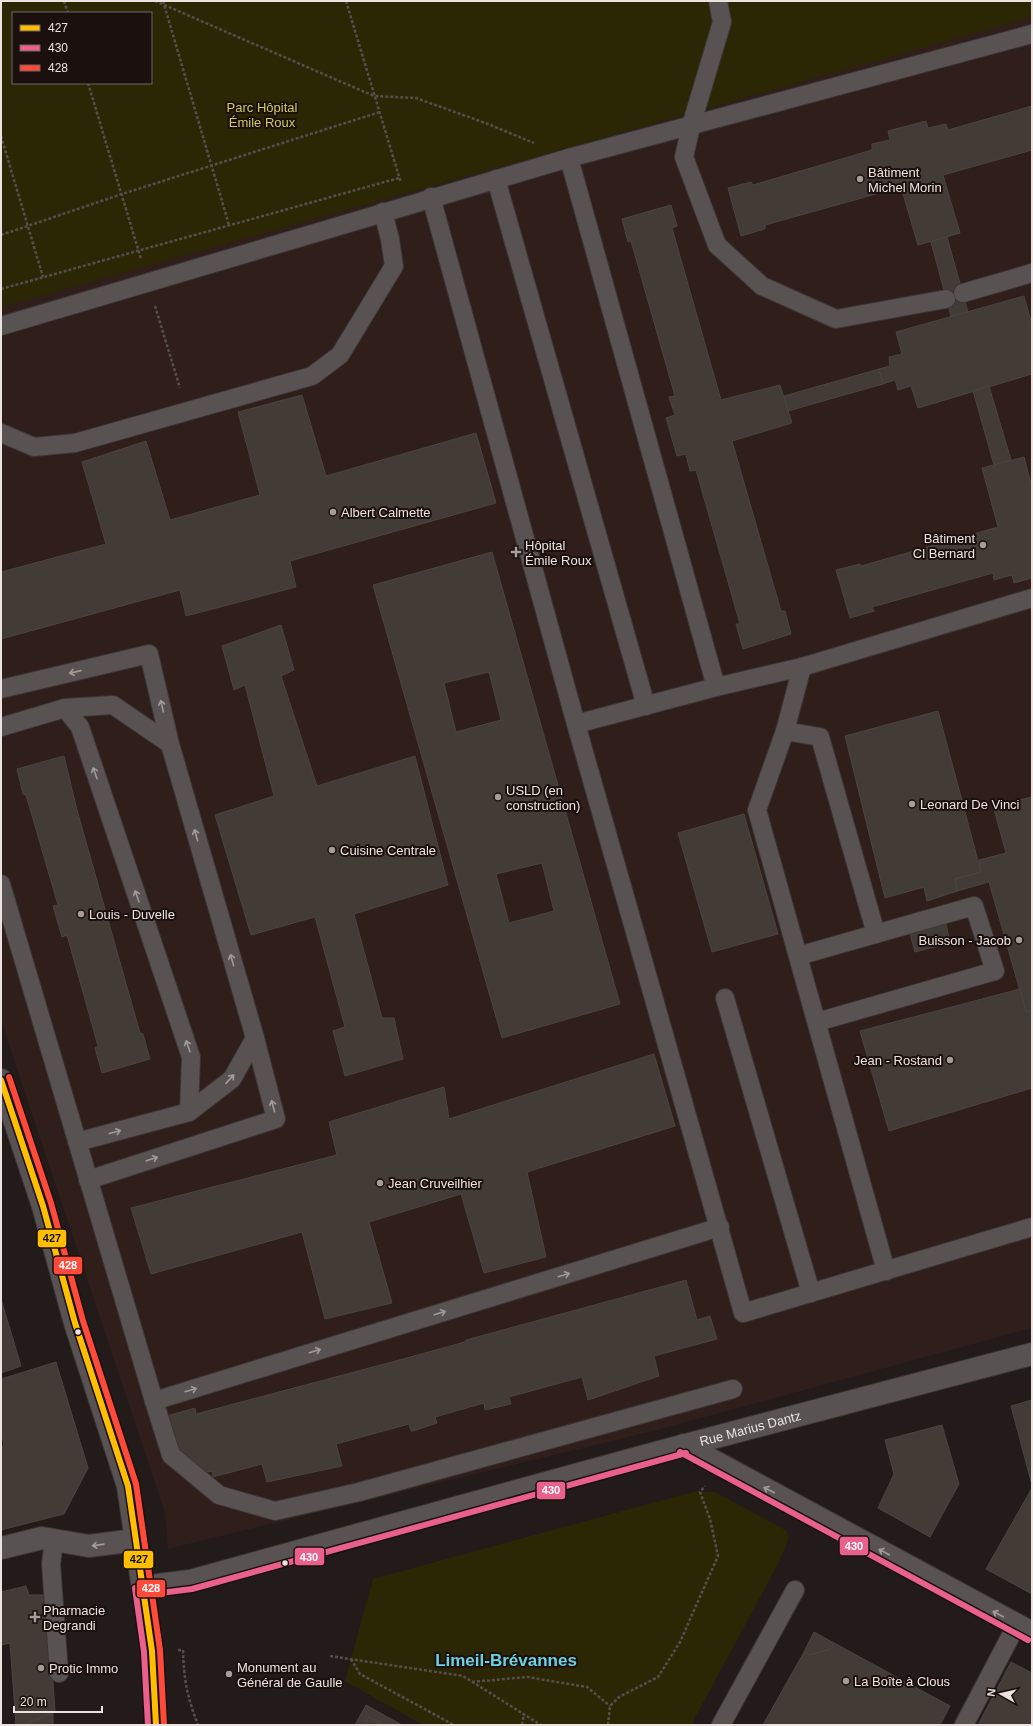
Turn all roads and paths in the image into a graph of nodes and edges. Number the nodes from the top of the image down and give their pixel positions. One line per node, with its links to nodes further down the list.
1 (64, 1): 7 (path)
2 (155, 1): 6 (path)
3 (163, 1): 6 (path)
4 (346, 1): 10 (path)
5 (718, 1): 12 (lane)
6 (164, 5): 10 (path); 15 (path)
7 (68, 12)
8 (1032, 34): 12 (lane)
9 (88, 84): 18 (path)
10 (374, 96): 11 (path); 14 (path)
11 (380, 112): 15 (path); 16 (path)
12 (691, 126): 14 (lane); 26 (lane)
13 (1, 136): 22 (path)
14 (569, 158): 17 (lane); 35 (lane)
15 (212, 165): 18 (path); 23 (path)
16 (399, 178): 20 (path); 23 (path)
17 (496, 179): 19 (lane); 37 (lane)
18 (122, 194): 22 (path); 25 (path)
19 (431, 197): 20 (lane); 39 (lane)
20 (408, 205): 21 (lane)
21 (383, 212): 28 (lane); 31 (lane)
22 (28, 225): 24 (path); 27 (path)
23 (230, 225): 25 (path)
24 (1, 235)
25 (139, 250): 27 (path); 28 (path)
26 (1032, 273)
27 (43, 277): 29 (path)
28 (148, 282): 30 (lane); 31 (path)
29 (1, 289)
30 (1, 326)
31 (187, 411): 32 (lane)
32 (1, 434)
33 (1032, 598): 34 (lane)
34 (802, 667): 35 (lane); 41 (lane)
35 (716, 687): 37 (lane)
36 (1, 689): 42 (lane, one-way to 36)
37 (646, 706): 39 (lane)
38 (65, 708): 40 (lane); 42 (lane); 51 (lane, one-way to 38)
39 (576, 724): 54 (lane)
40 (1, 727)
41 (785, 731): 45 (lane); 46 (lane)
42 (170, 744): 49 (lane, one-way to 42)
43 (1, 884): 44 (lane)
44 (5, 914): 52 (lane)
45 (876, 934): 46 (lane); 48 (lane)
46 (798, 956): 48 (lane)
47 (725, 998): 57 (lane)
48 (816, 1022): 56 (lane)
49 (255, 1038): 51 (lane, one-way to 49); 53 (lane, one-way to 49)
50 (1, 1080): 64 (street)
51 (189, 1112): 52 (lane, one-way to 51)
52 (77, 1142): 53 (lane)
53 (88, 1180): 60 (lane)
54 (720, 1227): 57 (lane); 60 (lane, one-way to 54)
55 (1032, 1227): 56 (lane)
56 (886, 1271): 57 (lane)
57 (811, 1294)
58 (1032, 1354): 61 (street, Rue Marius Dantz)
59 (733, 1389): 60 (lane)
60 (154, 1401)
61 (684, 1445): 62 (street); 66 (street, Rue Marius Dantz)
62 (730, 1469): 68 (street, one-way to 62); 74 (path)
63 (54, 1540): 64 (street, one-way to 63); 65 (street); 72 (lane)
64 (136, 1540): 66 (street)
65 (1, 1548)
66 (144, 1587): 76 (street)
67 (795, 1590): 82 (lane)
68 (1025, 1629): 83 (lane)
69 (174, 1650): 77 (path)
70 (330, 1656): 71 (path)
71 (351, 1659): 73 (path); 78 (path)
72 (59, 1673)
73 (472, 1682): 74 (path); 75 (path)
74 (610, 1706): 81 (path)
75 (524, 1714): 79 (path); 80 (path)
76 (156, 1725)
77 (198, 1725)
78 (454, 1725)
79 (522, 1725)
80 (541, 1725)
81 (608, 1725)
82 (721, 1725)
83 (964, 1725)

